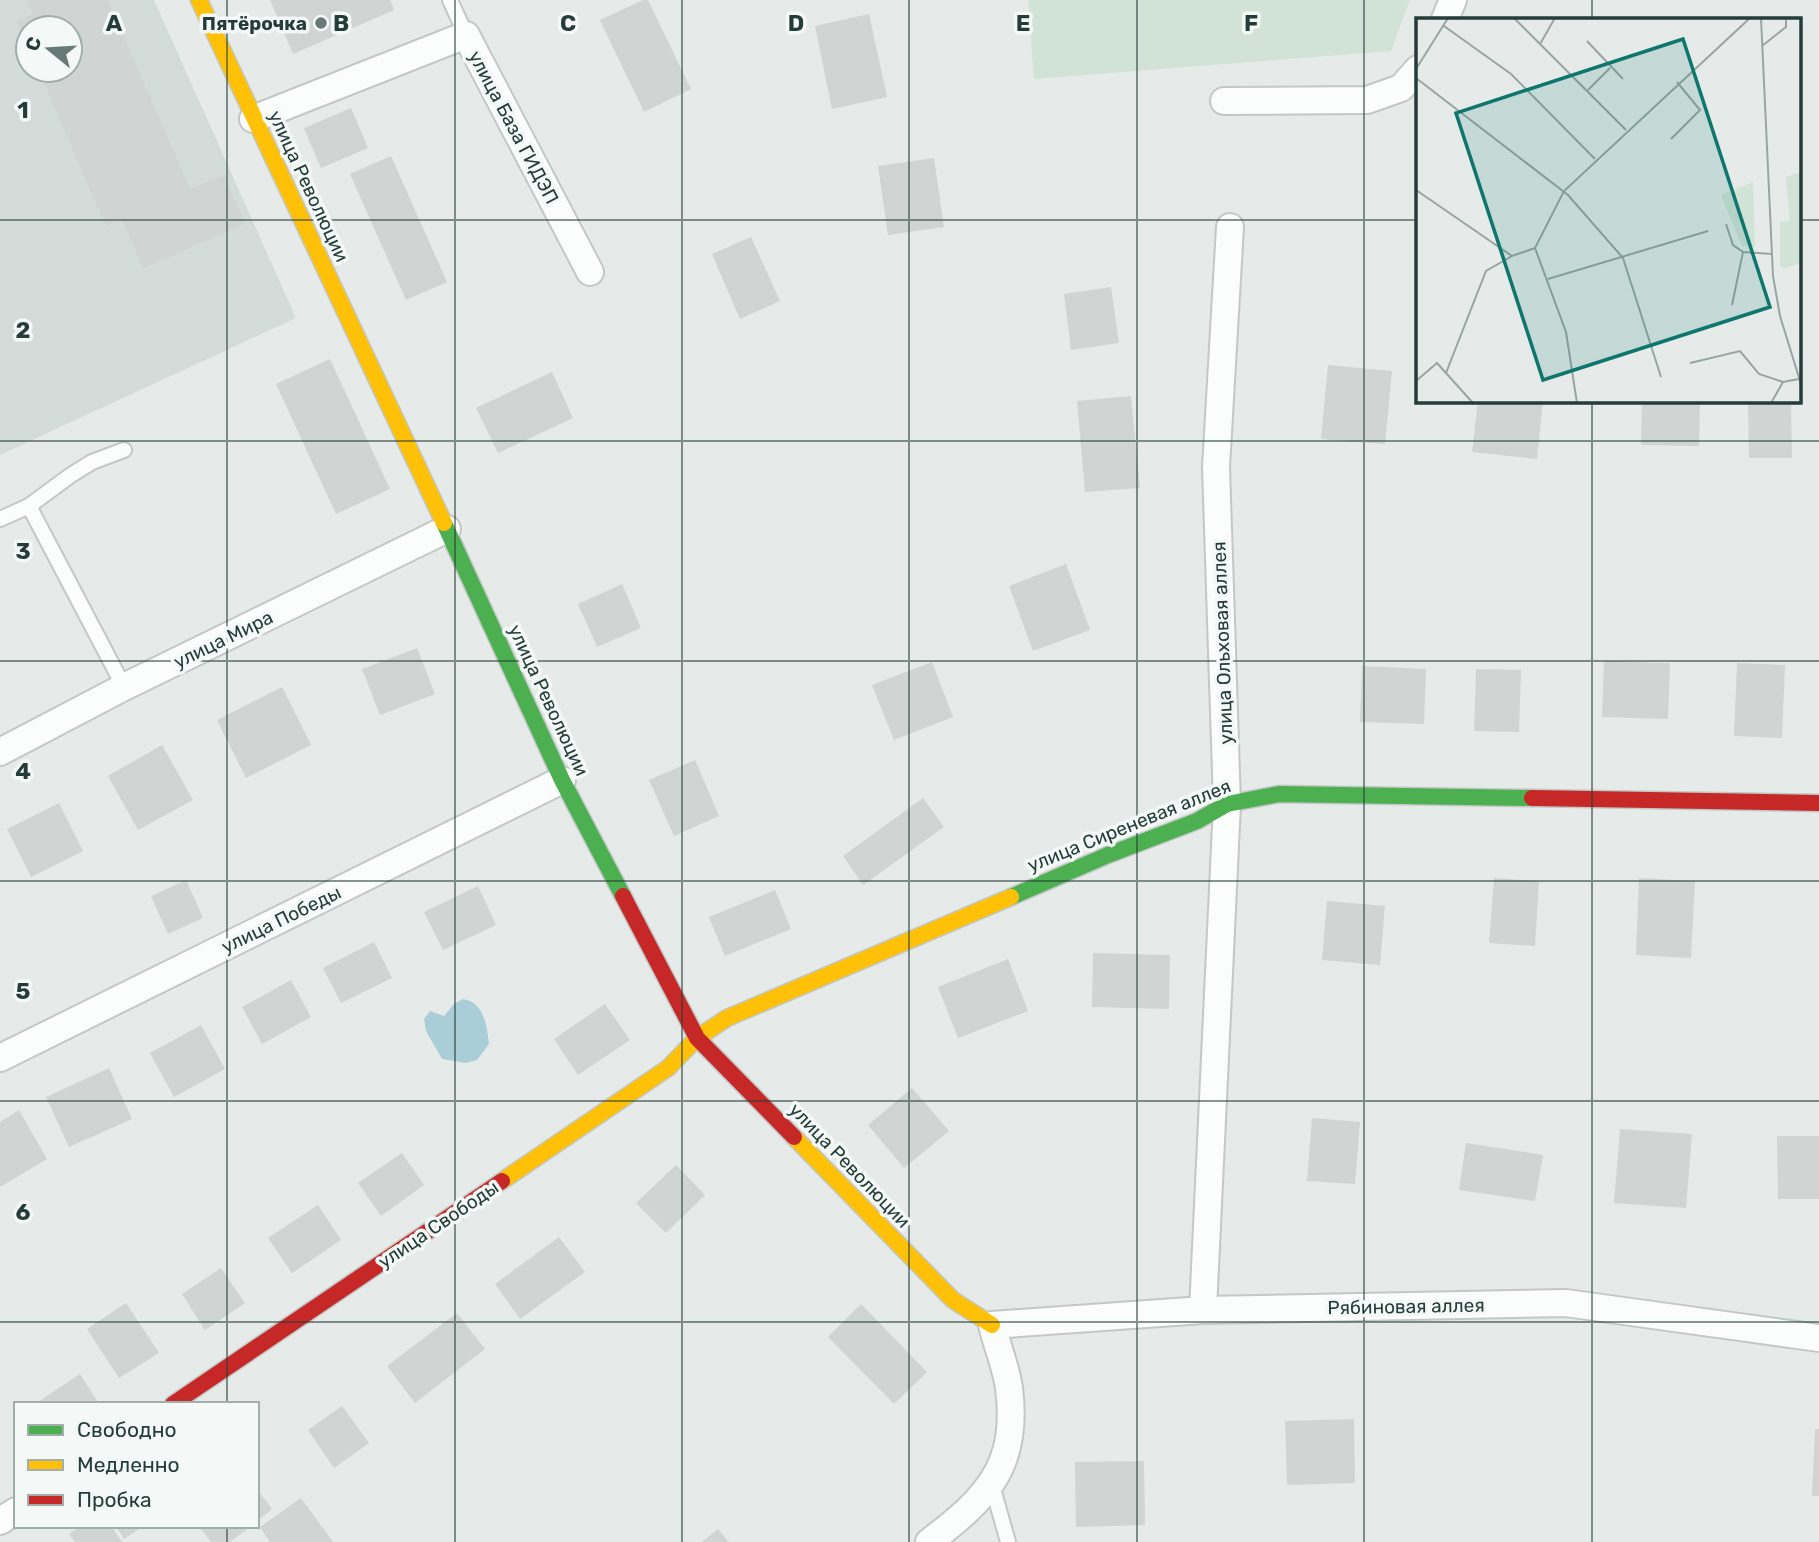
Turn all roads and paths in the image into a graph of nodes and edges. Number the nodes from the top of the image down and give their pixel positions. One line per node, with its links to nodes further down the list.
1 (199, 0): 8 (street, улица Революции)
2 (450, 0): 5 (lane)
3 (1453, 0): 4 (street)
4 (1445, 18)
5 (466, 36): 8 (street, улица База ГИДЭП); 10 (street, улица База ГИДЭП)
6 (1416, 71): 7 (street)
7 (1224, 101)
8 (253, 119): 14 (street, улица Революции)
9 (1230, 228): 19 (street, улица Ольховая аллея)
10 (590, 272)
11 (124, 450): 12 (lane)
12 (29, 506): 13 (lane); 15 (lane)
13 (0, 519)
14 (447, 529): 15 (street, улица Мира); 17 (street, улица Революции)
15 (124, 687): 16 (street, улица Мира)
16 (0, 752)
17 (562, 780): 20 (street, улица Революции); 21 (street, улица Победы)
18 (1819, 803): 19 (street, улица Сиреневая аллея)
19 (1227, 804): 20 (street, улица Сиреневая аллея); 22 (street, улица Ольховая аллея)
20 (697, 1038): 23 (street, улица Революции); 25 (street, улица Свободы)
21 (0, 1058)
22 (1203, 1310): 23 (street, Рябиновая аллея); 24 (street, Рябиновая аллея)
23 (992, 1325): 26 (street)
24 (1819, 1338)
25 (176, 1402)
26 (992, 1485): 27 (street); 28 (lane)
27 (929, 1542)
28 (1008, 1542)

